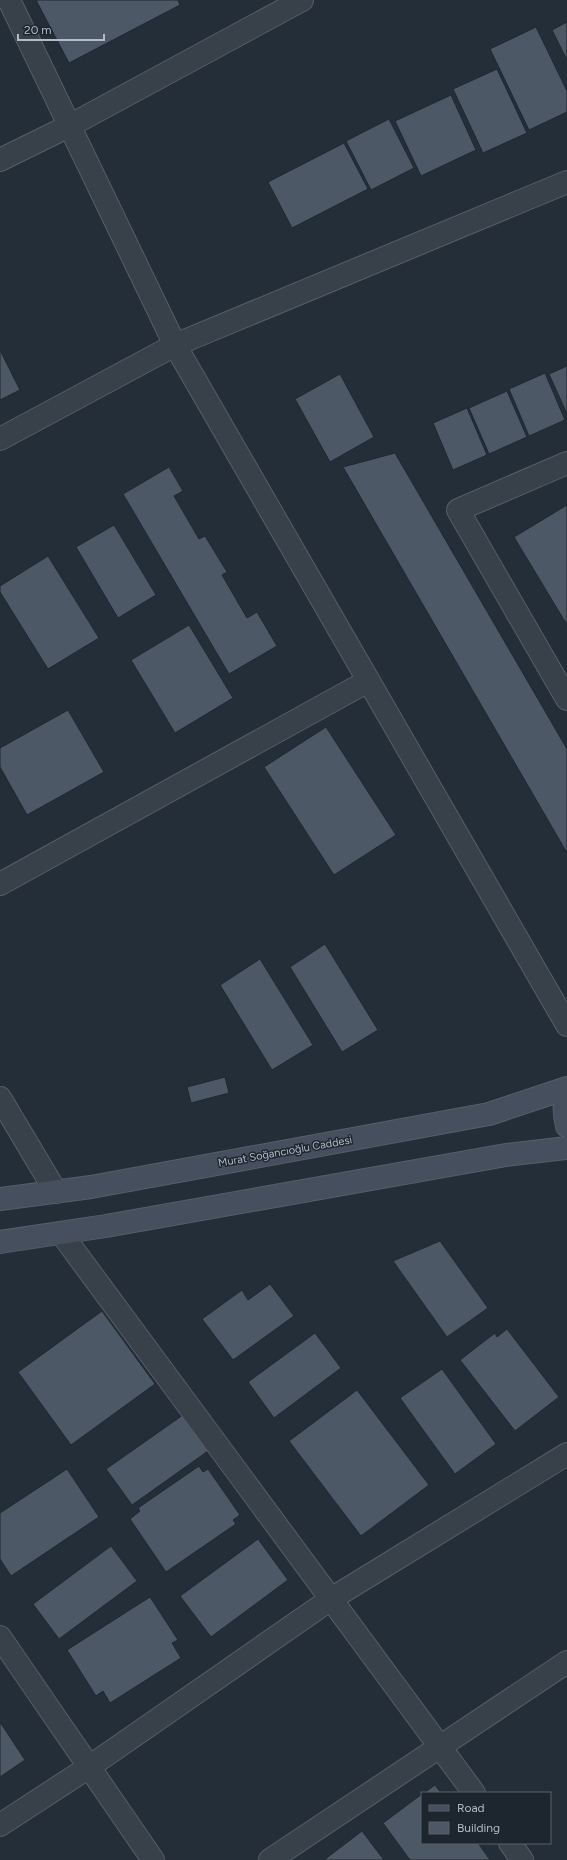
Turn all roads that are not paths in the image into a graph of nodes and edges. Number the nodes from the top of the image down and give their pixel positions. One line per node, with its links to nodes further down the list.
1 (9, 0): 3 (street)
2 (302, 0): 3 (street)
3 (69, 126): 4 (street); 6 (street)
4 (0, 160)
5 (567, 182): 6 (street)
6 (175, 345): 7 (street); 9 (street)
7 (0, 439)
8 (567, 463): 10 (street)
9 (368, 681): 11 (street); 12 (street)
10 (567, 699)
11 (0, 884)
12 (567, 1024)
13 (567, 1088): 18 (main road, Murat Soğancıoğlu Caddesi)
14 (567, 1092): 16 (main road)
15 (0, 1098): 18 (street)
16 (567, 1126)
17 (567, 1148): 20 (main road)
18 (56, 1192): 19 (main road, Murat Soğancıoğlu Caddesi)
19 (0, 1199)
20 (61, 1233): 21 (main road); 23 (street)
21 (0, 1242)
22 (567, 1454): 23 (street)
23 (331, 1599): 26 (street); 27 (street)
24 (0, 1637): 27 (street)
25 (567, 1662): 26 (street)
26 (440, 1747): 28 (street); 32 (street)
27 (89, 1767): 29 (street); 31 (street)
28 (473, 1792)
29 (0, 1825)
30 (511, 1844): 33 (street)
31 (153, 1860)
32 (270, 1860)
33 (522, 1860)

